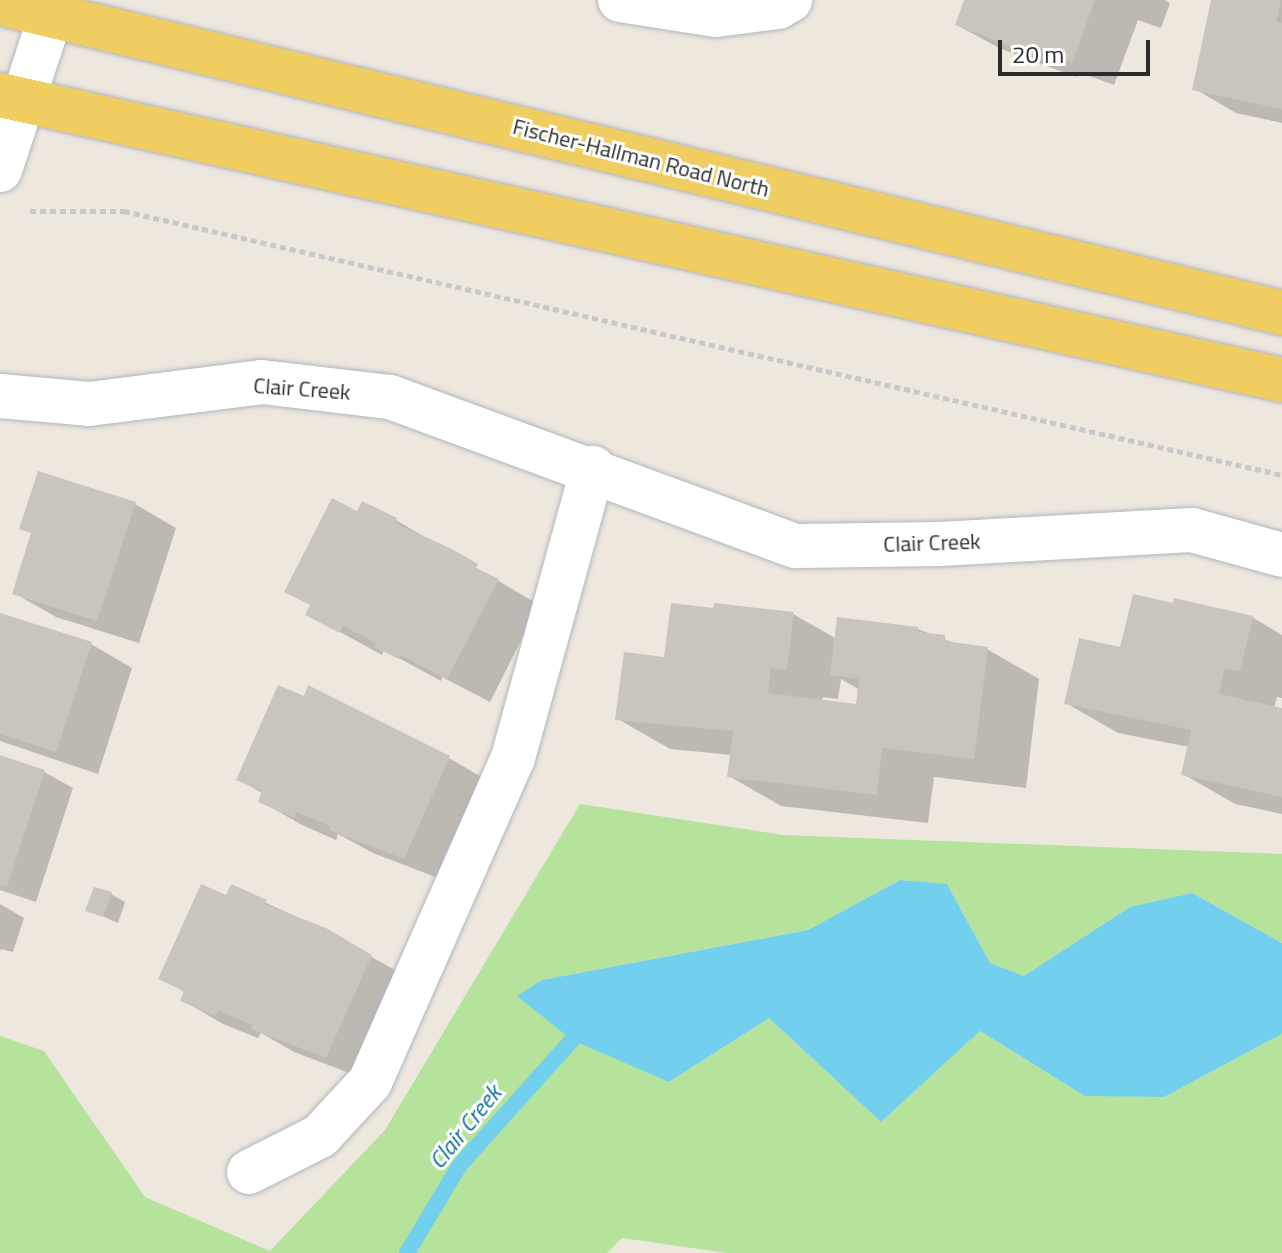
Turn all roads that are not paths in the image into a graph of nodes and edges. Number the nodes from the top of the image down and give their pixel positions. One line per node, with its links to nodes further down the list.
1 (620, 0): 2 (street)
2 (790, 0)
3 (0, 3): 4 (main road, Fischer-Hallman Road North)
4 (54, 8): 5 (street); 7 (main road, Fischer-Hallman Road North)
5 (11, 98): 6 (street); 8 (main road)
6 (0, 170)
7 (1282, 313)
8 (1282, 380)
9 (0, 396): 10 (street, Clair Creek)
10 (593, 468): 11 (street, Clair Creek); 12 (street)
11 (1282, 555)
12 (249, 1172)

